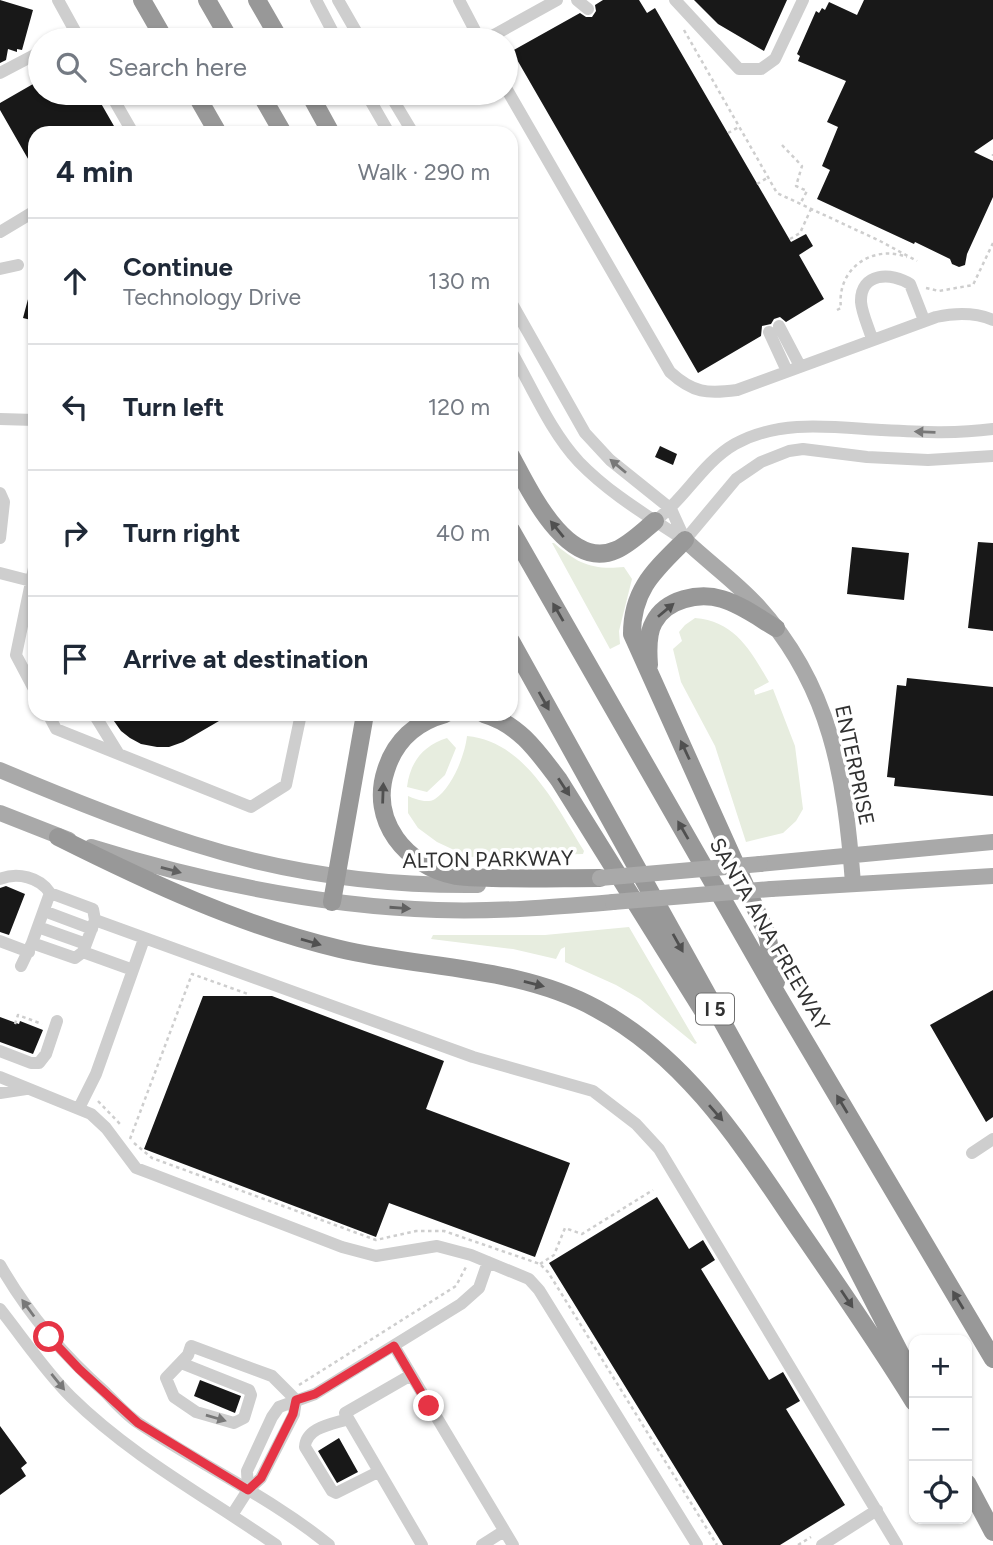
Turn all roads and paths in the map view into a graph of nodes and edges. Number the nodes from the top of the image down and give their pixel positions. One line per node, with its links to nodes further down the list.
1 (58, 0): 14 (street)
2 (142, 0): 15 (highway)
3 (207, 0): 16 (highway)
4 (257, 0): 17 (highway)
5 (316, 0): 18 (street)
6 (338, 0): 19 (street)
7 (459, 0): 20 (street)
8 (557, 0): 21 (street)
9 (577, 0): 12 (street)
10 (675, 0): 11 (street)
11 (803, 0)
12 (588, 9)
13 (678, 22): 37 (path)
14 (74, 28)
15 (158, 28)
16 (223, 28)
17 (273, 28)
18 (331, 28)
19 (353, 28)
20 (476, 28)
21 (505, 28)
22 (28, 58): 23 (street)
23 (0, 74)
24 (117, 105): 31 (street)
25 (202, 105): 32 (highway)
26 (267, 105): 33 (highway)
27 (316, 105): 34 (highway)
28 (373, 105): 35 (street)
29 (397, 105): 36 (street)
30 (516, 105): 58 (street)
31 (129, 126)
32 (214, 126)
33 (279, 126)
34 (327, 126)
35 (384, 126)
36 (409, 126)
37 (739, 127): 38 (path); 40 (path)
38 (728, 133)
39 (782, 145): 42 (path)
40 (767, 178): 41 (path); 42 (path)
41 (757, 184)
42 (800, 204): 43 (path)
43 (811, 209): 46 (path); 50 (path)
44 (28, 215): 45 (street)
45 (0, 232)
46 (790, 239)
47 (993, 243): 51 (path)
48 (18, 265): 49 (street)
49 (0, 269)
50 (914, 269)
51 (920, 282)
52 (518, 314): 65 (street, one-way to 52)
53 (924, 320): 54 (street); 55 (street); 55 (street)
54 (993, 320)
55 (872, 340): 57 (street)
56 (518, 363): 66 (street)
57 (800, 366): 58 (street); 58 (street)
58 (787, 371)
59 (0, 419): 60 (street)
60 (28, 419)
61 (993, 429): 65 (street, one-way to 65)
62 (993, 456): 68 (street)
63 (518, 467): 66 (highway, one-way to 63)
64 (0, 493): 67 (street)
65 (671, 509): 66 (street); 68 (street)
66 (655, 521): 68 (street)
67 (0, 538)
68 (685, 540): 73 (main road, ENTERPRISE); 75 (highway)
69 (518, 542): 106 (highway, SANTA ANA FREEWAY, one-way to 69)
70 (0, 573): 71 (street)
71 (28, 580)
72 (28, 597): 76 (street)
73 (776, 628): 75 (highway, one-way to 73); 88 (main road, ENTERPRISE)
74 (518, 654): 118 (highway, I 5, one-way to 118)
75 (649, 673): 106 (highway, one-way to 75)
76 (28, 678)
77 (52, 721): 83 (street)
78 (98, 721): 83 (street)
79 (300, 721): 83 (street)
80 (364, 721): 89 (highway)
81 (426, 721): 91 (highway, one-way to 81)
82 (502, 721): 118 (highway, one-way to 118)
83 (118, 754)
84 (0, 770): 89 (main road, ALTON PARKWAY)
85 (0, 813): 86 (main road)
86 (58, 837): 95 (main road, one-way to 95); 131 (highway, one-way to 131)
87 (993, 842): 88 (main road, ALTON PARKWAY)
88 (851, 857): 91 (main road, ALTON PARKWAY, bridge); 93 (main road, ENTERPRISE)
89 (336, 876): 91 (main road, ALTON PARKWAY); 95 (highway)
90 (993, 876): 93 (main road)
91 (600, 878)
92 (0, 879): 94 (street)
93 (853, 883): 95 (main road, one-way to 93, bridge)
94 (50, 893): 96 (street); 97 (street)
95 (332, 902)
96 (44, 911): 97 (street); 98 (street)
97 (93, 925): 99 (street); 102 (street)
98 (38, 927): 101 (street); 102 (street)
99 (144, 939): 104 (street); 138 (street)
100 (0, 941): 101 (street)
101 (30, 948): 102 (street); 103 (street)
102 (84, 948): 104 (street)
103 (21, 966)
104 (134, 970): 113 (street)
105 (248, 994): 114 (path)
106 (778, 996): 126 (highway, SANTA ANA FREEWAY, one-way to 106)
107 (52, 1023): 108 (path); 109 (street)
108 (15, 1024)
109 (0, 1051)
110 (0, 1077): 111 (street)
111 (27, 1089): 112 (street); 113 (street)
112 (0, 1093)
113 (79, 1108): 120 (street)
114 (130, 1139)
115 (993, 1139): 116 (street)
116 (972, 1153)
117 (653, 1190): 122 (path)
118 (825, 1208): 128 (highway, I 5)
119 (475, 1242): 120 (path)
120 (471, 1255): 121 (street); 130 (path)
121 (488, 1262): 125 (street); 147 (street)
122 (540, 1264)
123 (0, 1265): 135 (street, one-way to 123)
124 (0, 1310): 139 (street, one-way to 139)
125 (394, 1346): 129 (street); 132 (street)
126 (993, 1359)
127 (181, 1363): 127 (street, one-way to 127); 130 (street)
128 (909, 1370)
129 (411, 1375): 133 (street); 141 (street)
130 (283, 1386): 132 (street)
131 (912, 1398)
132 (296, 1400): 135 (street)
133 (348, 1419): 134 (street); 134 (street)
134 (378, 1472): 144 (street)
135 (248, 1490): 139 (street); 143 (street)
136 (972, 1492): 140 (highway)
137 (972, 1496): 140 (highway)
138 (877, 1510): 148 (street); 149 (street)
139 (232, 1515): 142 (street)
140 (989, 1525)
141 (504, 1531): 145 (street); 146 (street)
142 (276, 1545)
143 (329, 1545)
144 (422, 1545)
145 (482, 1545)
146 (513, 1545)
147 (697, 1545)
148 (822, 1545)
149 (897, 1545)

